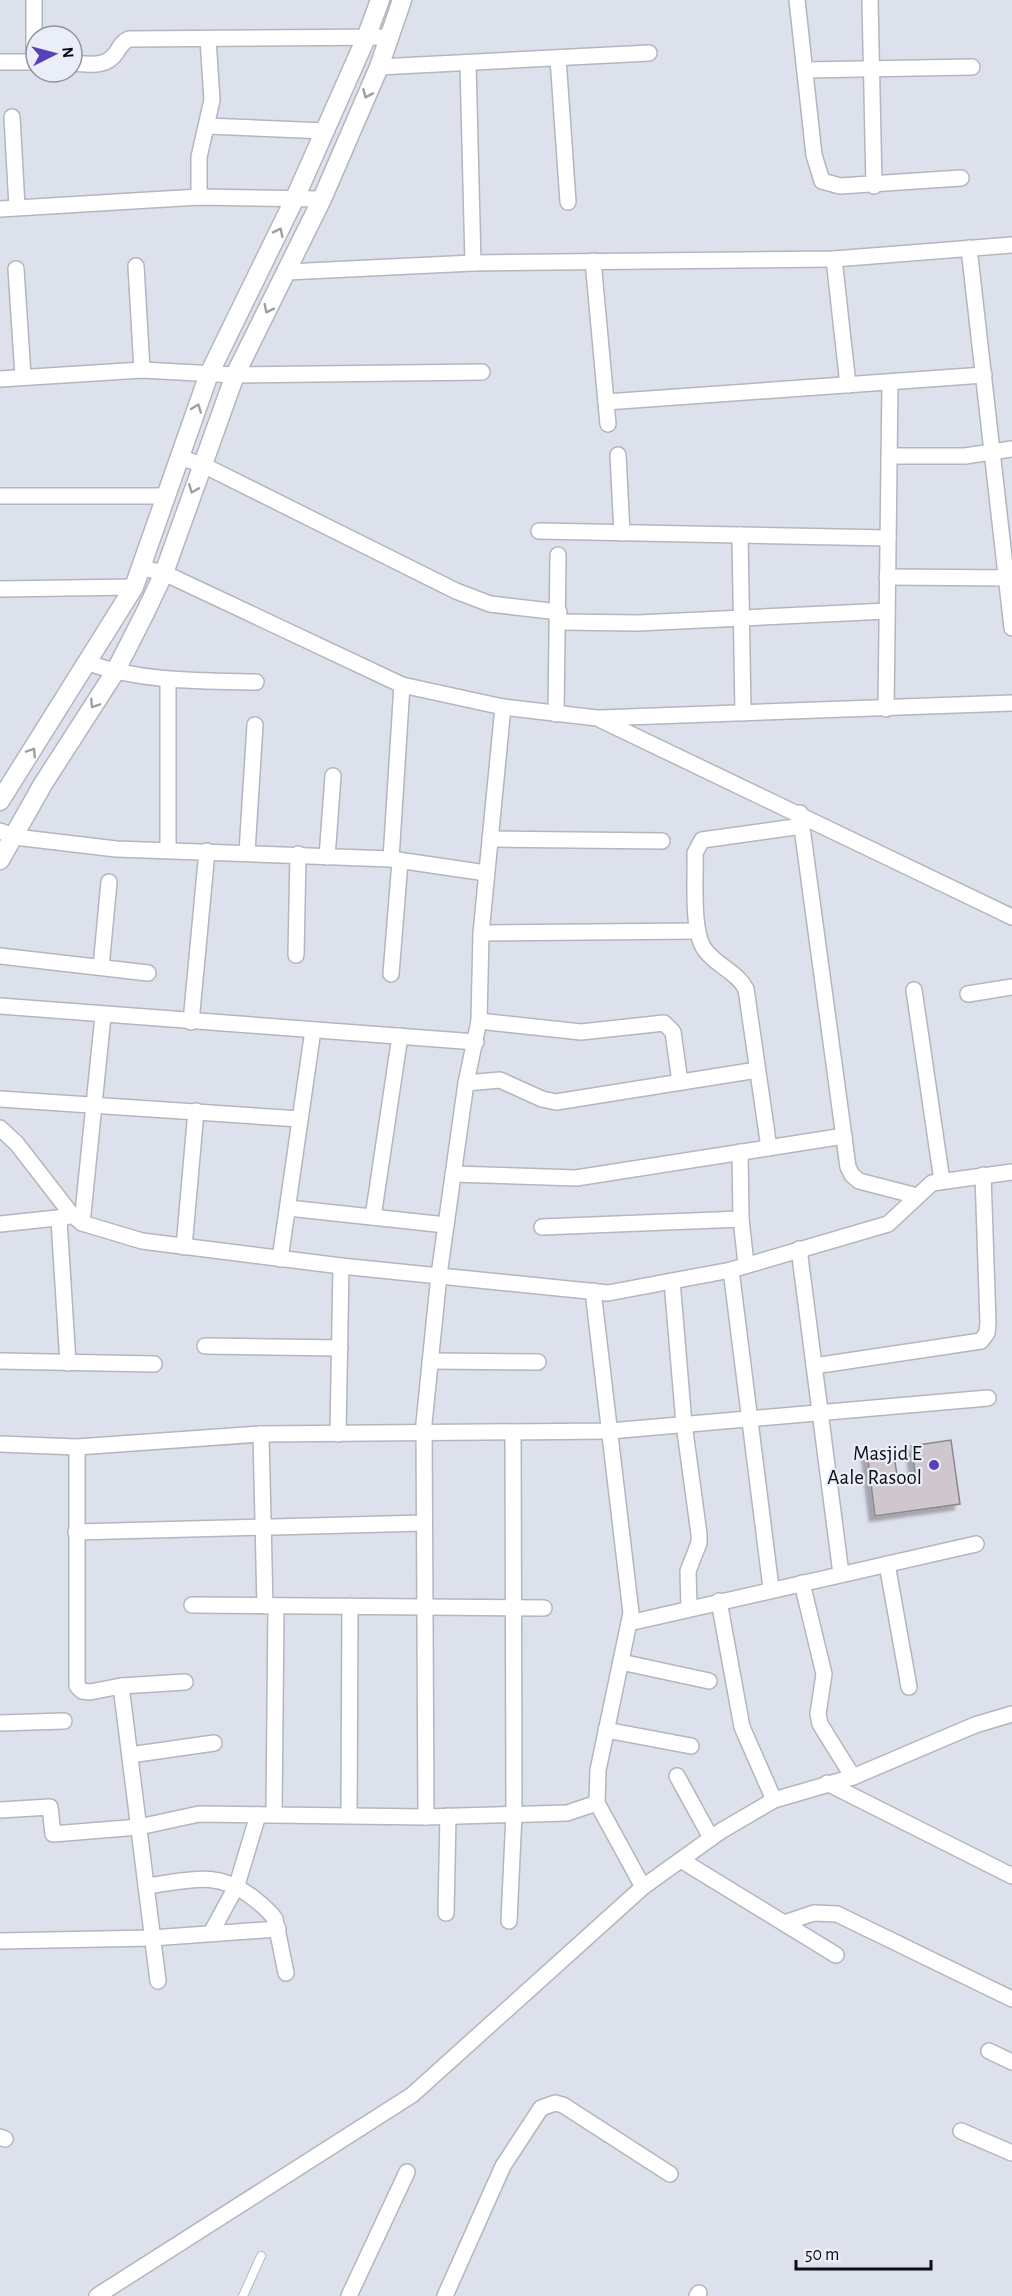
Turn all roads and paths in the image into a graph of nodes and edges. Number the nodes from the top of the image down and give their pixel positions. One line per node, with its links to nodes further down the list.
1 (34, 0): 6 (street)
2 (380, 0): 8 (street)
3 (402, 0): 7 (street)
4 (797, 0): 19 (street)
5 (870, 0): 18 (street)
6 (34, 24)
7 (391, 37): 8 (street); 16 (street)
8 (366, 38): 9 (street); 22 (street)
9 (208, 39): 14 (street); 21 (street)
10 (650, 52): 11 (street)
11 (558, 58): 15 (street); 28 (street)
12 (0, 62): 13 (street)
13 (24, 62)
14 (84, 63)
15 (468, 63): 16 (street); 35 (street)
16 (379, 67): 27 (street, one-way to 27)
17 (972, 67): 18 (street)
18 (871, 69): 19 (street); 24 (street)
19 (805, 70): 24 (street)
20 (12, 117): 29 (street)
21 (207, 126): 22 (street); 25 (street)
22 (325, 131): 26 (street)
23 (961, 178): 24 (street)
24 (874, 186)
25 (199, 197): 26 (street); 29 (street)
26 (296, 198): 27 (street); 41 (street, one-way to 26)
27 (322, 198): 38 (street)
28 (568, 202)
29 (17, 207): 30 (street)
30 (0, 209)
31 (1012, 245): 32 (street)
32 (969, 248): 33 (street); 43 (street)
33 (834, 259): 34 (street); 47 (street)
34 (593, 261): 35 (street); 48 (street)
35 (473, 263): 38 (street)
36 (136, 266): 39 (street)
37 (16, 269): 44 (street)
38 (287, 272): 42 (street, one-way to 42)
39 (142, 370): 41 (street); 44 (street)
40 (482, 372): 42 (street)
41 (209, 374): 42 (street); 54 (street, one-way to 41)
42 (236, 375): 55 (street)
43 (984, 375): 46 (street); 51 (street)
44 (23, 376): 45 (street)
45 (0, 379)
46 (890, 382): 47 (street); 53 (street)
47 (848, 385): 48 (street)
48 (606, 402): 49 (street)
49 (608, 424)
50 (1012, 449): 51 (street)
51 (992, 452): 53 (street); 66 (street)
52 (618, 455): 59 (street)
53 (889, 456): 61 (street)
54 (179, 457): 55 (street); 57 (street)
55 (203, 465): 64 (street, one-way to 64); 70 (street)
56 (0, 496): 57 (street)
57 (165, 496): 63 (street)
58 (539, 531): 59 (street)
59 (622, 533): 60 (street)
60 (740, 535): 61 (street); 71 (street)
61 (888, 538): 65 (street)
62 (558, 555): 70 (street)
63 (142, 568): 64 (street); 67 (street)
64 (164, 573): 74 (street); 77 (street)
65 (887, 577): 66 (street); 69 (street)
66 (1009, 578): 72 (street)
67 (135, 587): 68 (street); 73 (street)
68 (0, 590)
69 (887, 611): 71 (street); 80 (street)
70 (559, 617): 71 (street); 82 (street)
71 (741, 619): 81 (street)
72 (1012, 628)
73 (88, 663): 74 (street); 86 (street, one-way to 73)
74 (115, 672): 75 (street); 88 (street, one-way to 88)
75 (168, 680): 76 (street); 91 (street)
76 (256, 682)
77 (402, 685): 79 (street); 97 (street)
78 (1012, 703): 80 (street)
79 (504, 707): 82 (street); 89 (street)
80 (886, 709): 81 (street)
81 (743, 713): 83 (street)
82 (556, 714): 83 (street)
83 (597, 718): 87 (street)
84 (255, 726): 93 (street)
85 (333, 776): 95 (street)
86 (0, 801)
87 (801, 820): 100 (street); 101 (street); 126 (street)
88 (7, 834): 91 (street); 96 (street)
89 (490, 839): 90 (street); 98 (street)
90 (662, 841)
91 (168, 849): 92 (street)
92 (207, 851): 93 (street); 114 (street)
93 (247, 852): 94 (street)
94 (298, 854): 95 (street); 103 (street)
95 (327, 856): 97 (street)
96 (0, 860)
97 (395, 860): 98 (street); 107 (street)
98 (486, 873): 102 (street)
99 (109, 882): 105 (street)
100 (1012, 917)
101 (698, 931): 102 (street); 118 (street)
102 (481, 933): 113 (street)
103 (296, 955)
104 (0, 956): 105 (street)
105 (101, 967): 106 (street)
106 (148, 973)
107 (391, 974)
108 (1012, 987): 110 (street)
109 (914, 990): 132 (street)
110 (968, 994)
111 (0, 1006): 112 (street)
112 (103, 1016): 114 (street); 122 (street)
113 (479, 1021): 117 (street); 119 (street)
114 (191, 1022): 115 (street)
115 (313, 1030): 116 (street); 124 (street)
116 (400, 1036): 117 (street); 135 (street)
117 (476, 1042): 120 (street)
118 (757, 1070): 119 (street); 127 (street)
119 (680, 1082): 120 (street)
120 (466, 1083): 130 (street)
121 (0, 1099): 122 (street)
122 (94, 1104): 123 (street); 136 (street)
123 (196, 1111): 124 (street); 141 (street)
124 (300, 1119): 134 (street)
125 (0, 1128): 136 (street)
126 (844, 1136): 127 (street); 133 (street)
127 (768, 1148): 128 (street)
128 (740, 1152): 130 (street); 137 (street)
129 (1012, 1172): 131 (street)
130 (453, 1174): 139 (street)
131 (983, 1175): 132 (street); 157 (street)
132 (942, 1181): 133 (street)
133 (917, 1196): 142 (street)
134 (288, 1208): 135 (street); 143 (street)
135 (373, 1217): 139 (street)
136 (71, 1219): 138 (street); 141 (street); 155 (street)
137 (741, 1219): 140 (street); 144 (street)
138 (0, 1224)
139 (446, 1225): 147 (street)
140 (542, 1227)
141 (184, 1246): 143 (street)
142 (799, 1249): 144 (street); 157 (street)
143 (280, 1259): 145 (street)
144 (746, 1264): 146 (street)
145 (341, 1266): 147 (street); 151 (street)
146 (731, 1270): 148 (street); 160 (street)
147 (439, 1275): 149 (street); 152 (street)
148 (672, 1281): 149 (street); 161 (street)
149 (593, 1291): 162 (street)
150 (205, 1346): 151 (street)
151 (340, 1348): 166 (street)
152 (430, 1360): 154 (street); 164 (street)
153 (0, 1361): 155 (street)
154 (538, 1362)
155 (69, 1363): 156 (street)
156 (154, 1364)
157 (814, 1366): 159 (street)
158 (988, 1398): 159 (street)
159 (820, 1413): 160 (street); 174 (street)
160 (750, 1419): 161 (street); 176 (street)
161 (684, 1424): 162 (street); 184 (street)
162 (610, 1431): 163 (street); 185 (street)
163 (513, 1432): 164 (street); 182 (street)
164 (424, 1433): 166 (street); 169 (street)
165 (261, 1434): 166 (street); 168 (street); 170 (street)
166 (338, 1434)
167 (0, 1444): 168 (street)
168 (77, 1448): 171 (street)
169 (424, 1522): 170 (street); 181 (street)
170 (263, 1527): 171 (street); 179 (street)
171 (76, 1532): 189 (street)
172 (976, 1544): 173 (street)
173 (887, 1564): 174 (street); 190 (street)
174 (841, 1574): 175 (street)
175 (802, 1583): 176 (street); 199 (street)
176 (771, 1588): 177 (street)
177 (719, 1601): 184 (street); 201 (street)
178 (192, 1605): 179 (street)
179 (271, 1606): 180 (street); 206 (street)
180 (350, 1606): 181 (street); 207 (street)
181 (425, 1607): 182 (street); 209 (street)
182 (514, 1608): 183 (street); 204 (street)
183 (544, 1608)
184 (689, 1608): 185 (street)
185 (629, 1623): 186 (street)
186 (621, 1662): 187 (street); 194 (street)
187 (709, 1681)
188 (184, 1682): 189 (street)
189 (121, 1686): 197 (street)
190 (909, 1687)
191 (1012, 1714): 199 (street)
192 (64, 1721): 193 (street)
193 (0, 1723)
194 (606, 1730): 196 (street); 202 (street)
195 (214, 1743): 197 (street)
196 (691, 1746)
197 (130, 1755): 210 (street)
198 (677, 1776): 211 (street)
199 (853, 1777): 200 (street)
200 (827, 1783): 201 (street); 213 (street)
201 (774, 1800): 211 (street)
202 (597, 1803): 204 (street); 216 (street)
203 (0, 1810): 210 (street)
204 (514, 1814): 208 (street); 218 (street)
205 (258, 1815): 206 (street); 210 (street); 214 (street)
206 (274, 1815): 207 (street)
207 (349, 1815): 209 (street)
208 (448, 1816): 209 (street); 217 (street)
209 (426, 1817)
210 (139, 1827): 215 (street)
211 (711, 1839): 212 (street)
212 (681, 1860): 216 (street); 219 (street)
213 (1012, 1876)
214 (237, 1885): 215 (street); 220 (street); 221 (street)
215 (146, 1886): 222 (street)
216 (644, 1887): 235 (street)
217 (446, 1913)
218 (509, 1922)
219 (784, 1923): 224 (street); 227 (street)
220 (278, 1929): 221 (street); 225 (street)
221 (211, 1934): 222 (street)
222 (152, 1938): 223 (street); 226 (street)
223 (0, 1941)
224 (836, 1955)
225 (286, 1973)
226 (158, 1981)
227 (1012, 1999)
228 (989, 2051): 229 (street)
229 (1012, 2062)
230 (961, 2131): 231 (street)
231 (1012, 2153)
232 (407, 2172): 237 (street)
233 (670, 2174): 238 (street)
234 (261, 2256): 236 (lane)
235 (97, 2296)
236 (243, 2296)
237 (349, 2296)
238 (445, 2296)

